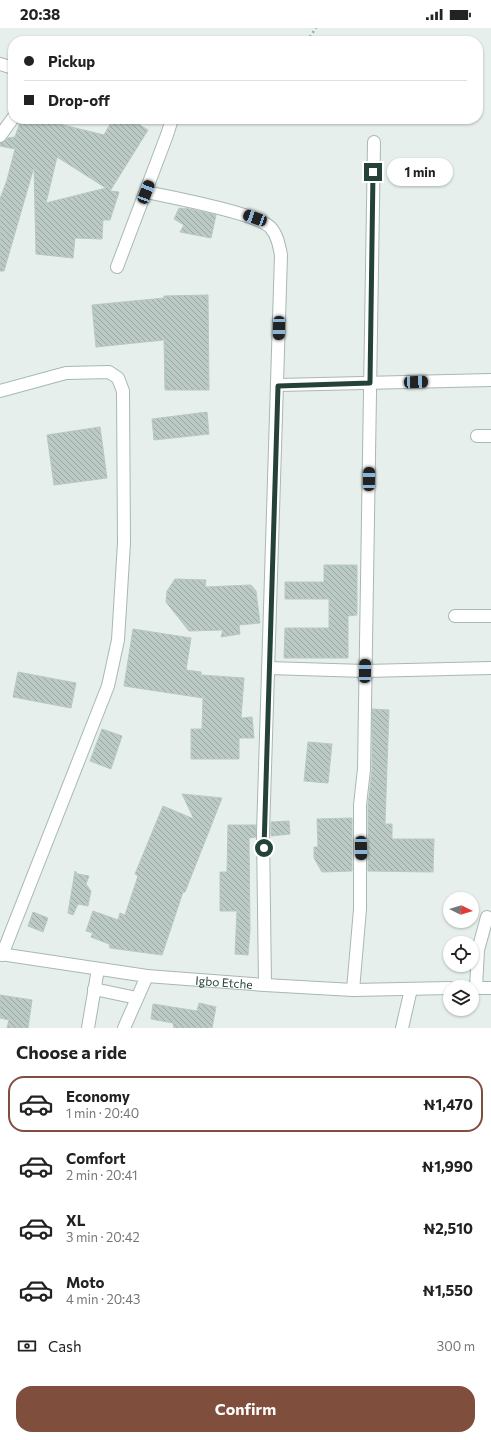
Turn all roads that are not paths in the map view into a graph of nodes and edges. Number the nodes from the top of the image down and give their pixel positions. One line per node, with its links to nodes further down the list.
1 (9, 124): 3 (street)
2 (170, 124): 5 (street)
3 (0, 136)
4 (374, 142): 8 (street)
5 (146, 192): 6 (street); 9 (street)
6 (117, 266)
7 (491, 380): 8 (street)
8 (370, 383): 9 (street); 17 (street)
9 (278, 386): 15 (street)
10 (0, 391): 19 (street)
11 (477, 436): 12 (street)
12 (491, 436)
13 (455, 616): 14 (street)
14 (491, 616)
15 (268, 668): 17 (street); 23 (street)
16 (491, 668): 17 (street)
17 (365, 671): 29 (street)
18 (487, 917): 22 (street)
19 (1, 954): 20 (street, Igbo Etche)
20 (98, 969): 21 (street, Igbo Etche); 27 (street)
21 (147, 976): 23 (street, Igbo Etche); 30 (street)
22 (475, 980)
23 (265, 986): 29 (street, Igbo Etche)
24 (443, 988): 28 (street, Igbo Etche)
25 (479, 988): 26 (street)
26 (491, 988)
27 (94, 989): 30 (street); 31 (street)
28 (411, 989): 29 (street, Igbo Etche); 33 (street)
29 (353, 990)
30 (137, 998): 32 (street)
31 (88, 1028)
32 (124, 1028)
33 (402, 1028)

